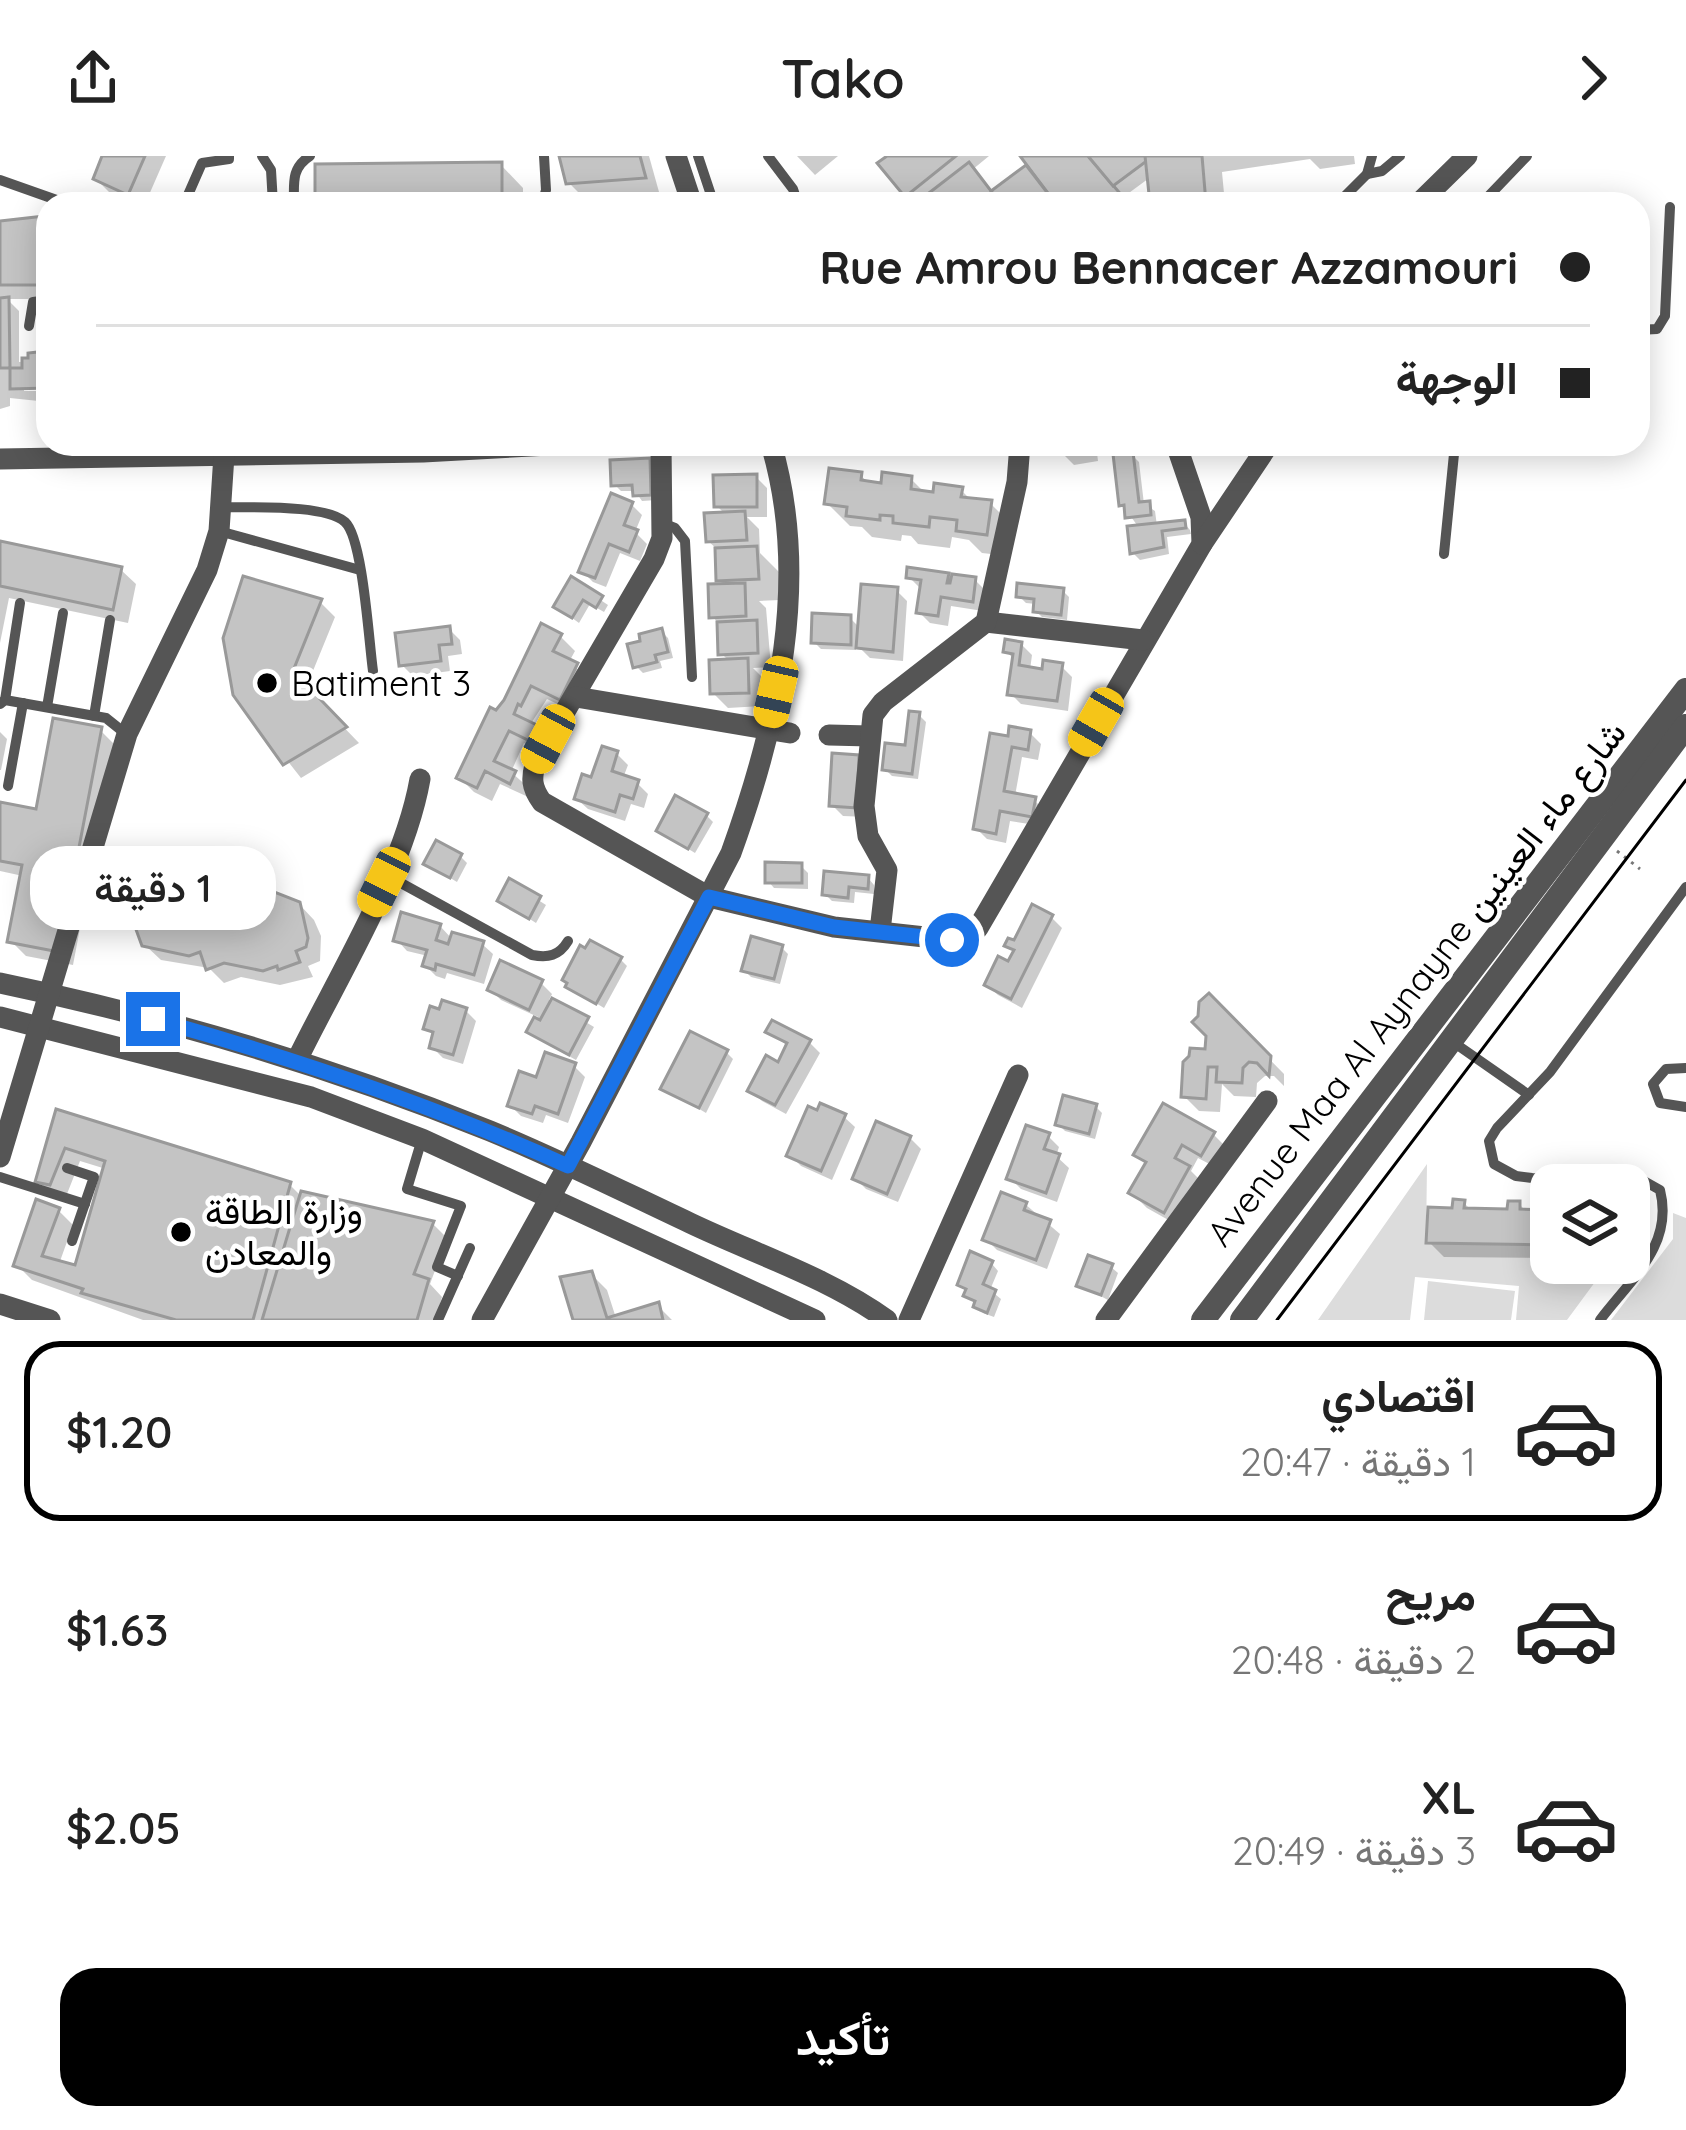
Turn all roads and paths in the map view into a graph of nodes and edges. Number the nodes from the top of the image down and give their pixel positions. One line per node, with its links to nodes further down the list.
1 (229, 156): 14 (lane)
2 (262, 156): 15 (lane)
3 (310, 156): 16 (lane)
4 (544, 156): 17 (lane)
5 (676, 156): 18 (street)
6 (698, 156): 19 (lane)
7 (768, 156): 20 (lane)
8 (1372, 156): 12 (lane)
9 (1400, 156): 12 (lane)
10 (1467, 156): 22 (street)
11 (1527, 156): 23 (lane)
12 (1367, 174): 21 (lane)
13 (0, 180): 24 (lane)
14 (189, 192)
15 (273, 192)
16 (294, 192)
17 (545, 192)
18 (688, 192)
19 (710, 192)
20 (794, 192)
21 (1349, 192)
22 (1431, 192)
23 (1492, 192)
24 (36, 193)
25 (1670, 207): 28 (lane)
26 (36, 302): 27 (lane)
27 (29, 326)
28 (1650, 329)
29 (51, 456): 37 (street)
30 (224, 456): 38 (street)
31 (661, 456): 39 (street)
32 (775, 456): 58 (street)
33 (1019, 456): 47 (street)
34 (1180, 456): 41 (street)
35 (1261, 456): 41 (street)
36 (1454, 456): 42 (lane)
37 (0, 459)
38 (223, 507): 40 (street); 43 (lane)
39 (662, 524): 50 (lane); 52 (street)
40 (219, 531): 43 (lane); 59 (street)
41 (1202, 544): 48 (street)
42 (1444, 554)
43 (360, 570): 49 (lane)
44 (20, 603): 53 (lane)
45 (63, 614): 55 (lane)
46 (110, 620): 56 (lane)
47 (986, 622): 48 (street); 61 (street)
48 (1143, 640): 69 (street)
49 (373, 671)
50 (692, 677)
51 (1686, 690): 100 (street, Avenue Maa Al Aynayne شارع ماء العينين)
52 (575, 697): 58 (street); 68 (street)
53 (3, 702): 54 (lane)
54 (23, 703): 55 (lane); 63 (lane)
55 (46, 707): 56 (lane)
56 (94, 716): 59 (lane)
57 (1686, 726): 64 (street, Avenue Maa Al Aynayne شارع ماء العينين)
58 (779, 731): 68 (street)
59 (127, 734): 72 (street)
60 (829, 736): 61 (street)
61 (870, 736): 69 (street)
62 (420, 779): 66 (street)
63 (8, 786)
64 (1601, 839): 65 (path); 75 (street, Avenue Maa Al Aynayne شارع ماء العينين)
65 (1640, 869)
66 (387, 876): 70 (lane); 76 (street)
67 (1686, 887): 79 (lane)
68 (709, 897): 69 (street); 84 (street)
69 (880, 931)
70 (568, 941)
71 (0, 983): 72 (street)
72 (47, 993): 74 (street); 76 (street)
73 (0, 1017): 74 (street)
74 (37, 1025): 82 (street); 83 (street)
75 (1449, 1039): 79 (lane); 101 (street, Avenue Maa Al Aynayne شارع ماء العينين)
76 (297, 1060): 84 (street)
77 (1686, 1068): 81 (lane)
78 (1018, 1076): 98 (street)
79 (1529, 1095): 102 (lane)
80 (1267, 1101): 99 (street)
81 (1686, 1107)
82 (422, 1139): 87 (street); 91 (lane)
83 (0, 1157)
84 (568, 1166): 87 (street); 97 (street)
85 (67, 1168): 88 (lane)
86 (0, 1177): 88 (lane)
87 (551, 1199): 95 (street); 96 (street)
88 (85, 1204): 89 (lane)
89 (72, 1241)
90 (470, 1248): 91 (lane)
91 (458, 1276): 94 (lane)
92 (0, 1304): 93 (street)
93 (50, 1320)
94 (438, 1320)
95 (482, 1320)
96 (815, 1320)
97 (887, 1320)
98 (909, 1320)
99 (1106, 1320)
100 (1203, 1320)
101 (1242, 1320)
102 (1600, 1320)

